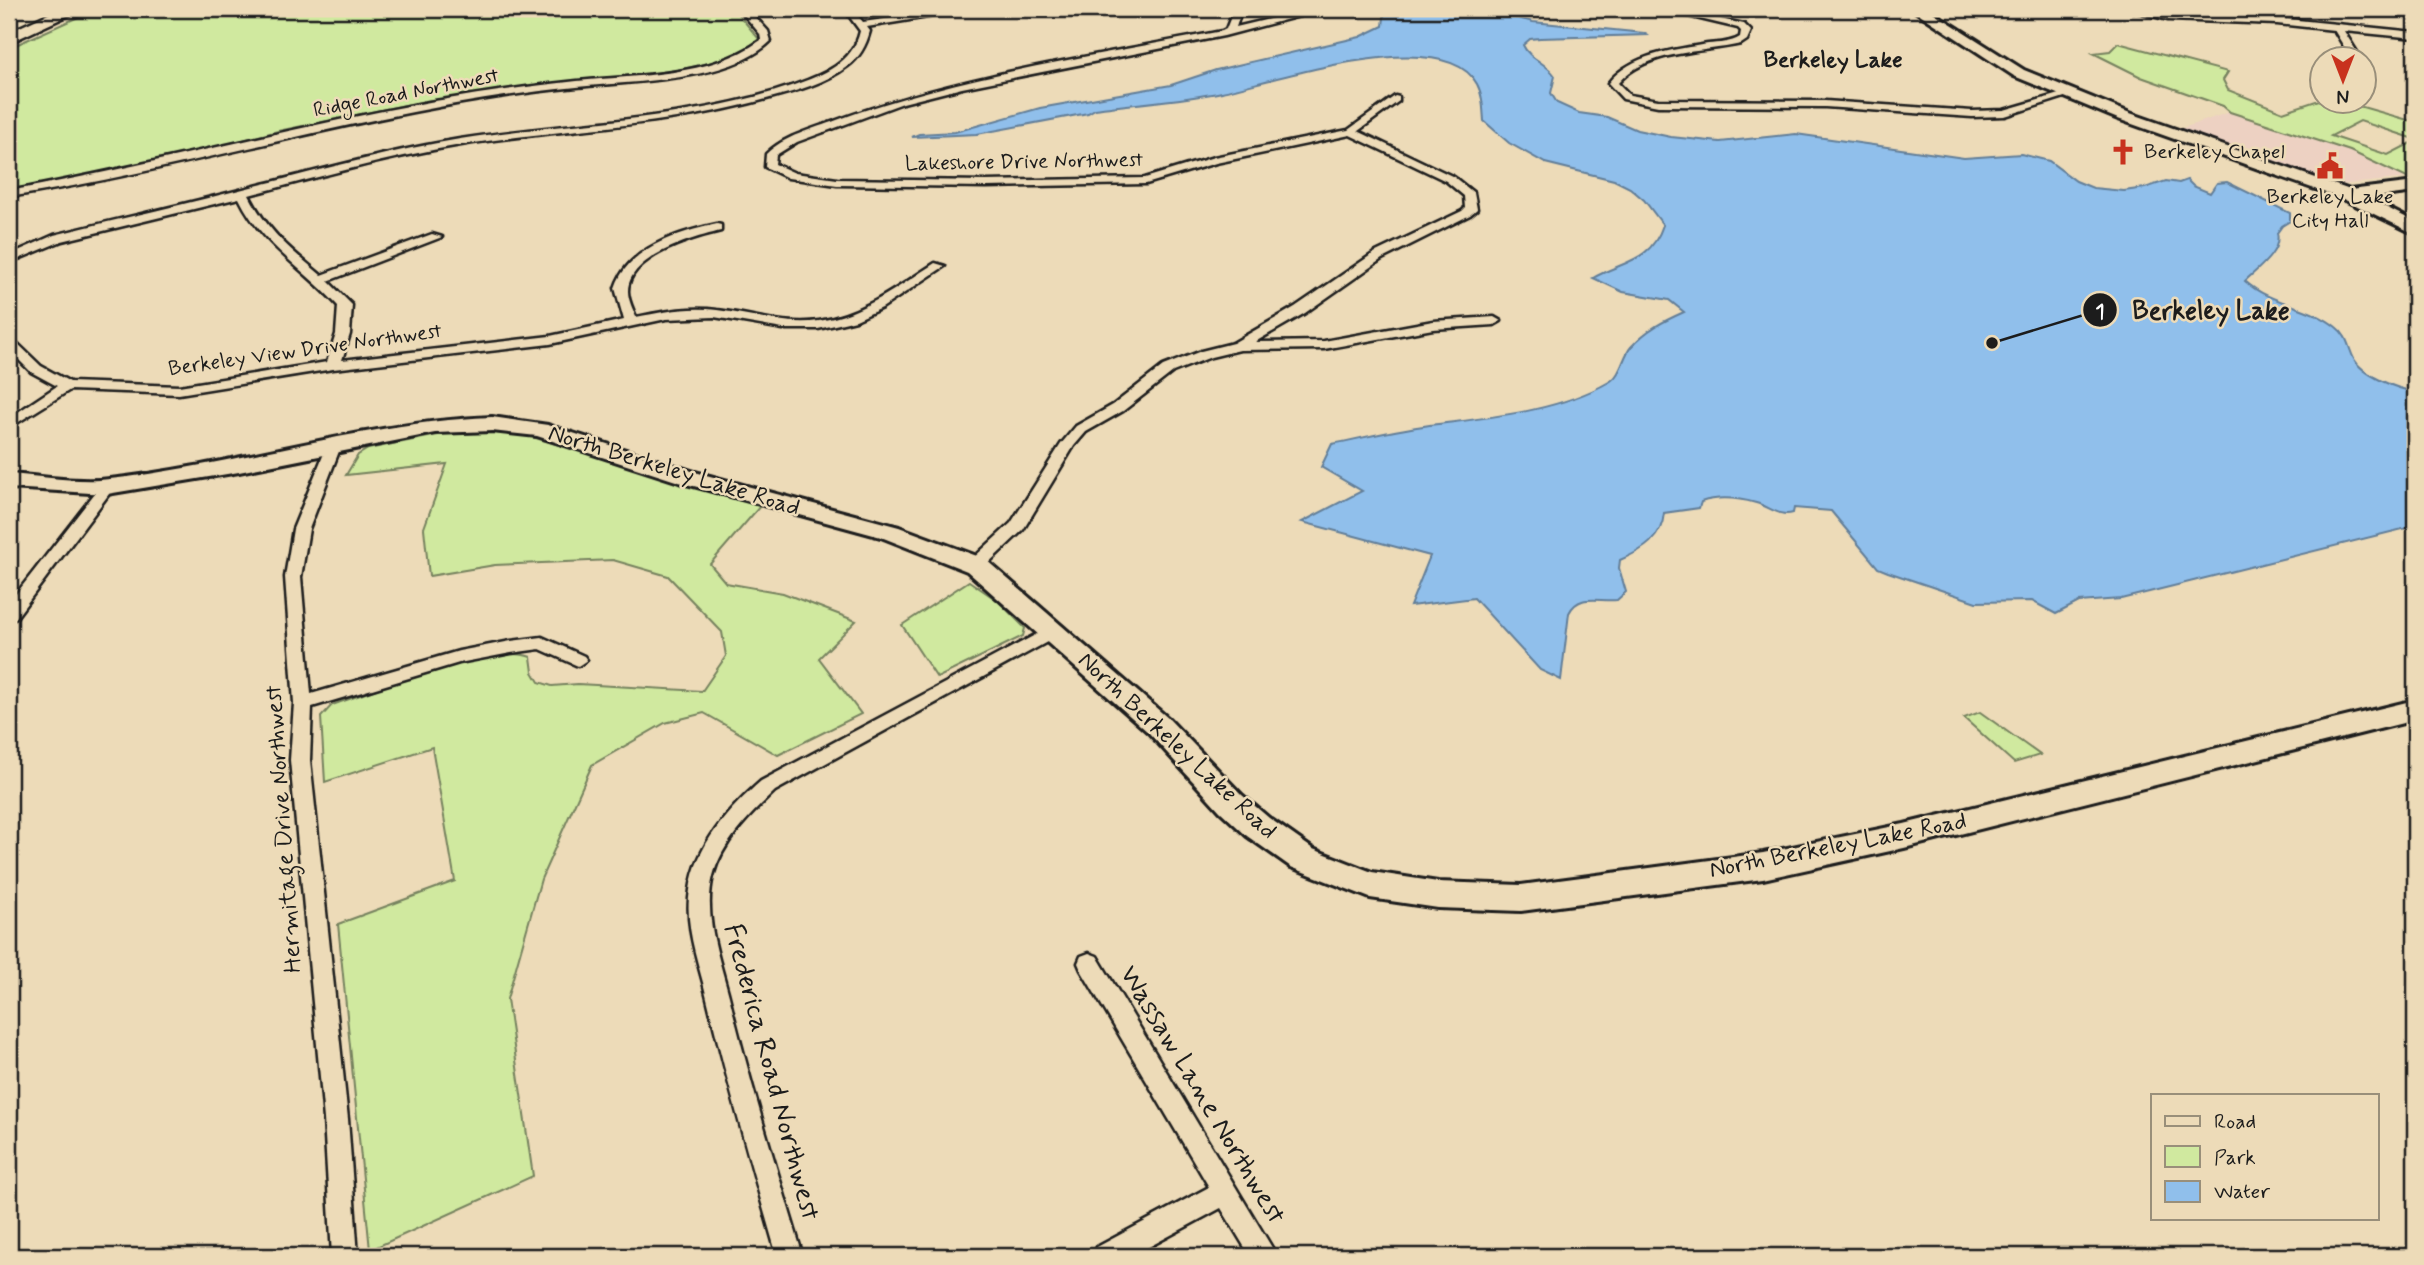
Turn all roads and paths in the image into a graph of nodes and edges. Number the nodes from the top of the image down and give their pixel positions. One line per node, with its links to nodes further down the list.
1 (56, 9): 13 (highway)
2 (73, 9): 16 (highway)
3 (743, 9): 23 (street, Ridge Road Northwest)
4 (848, 9): 11 (street)
5 (974, 9): 11 (street)
6 (1238, 9): 14 (street)
7 (1662, 9): 18 (street)
8 (1919, 9): 18 (street)
9 (2131, 9): 12 (street)
10 (1314, 11): 14 (street)
11 (863, 26): 22 (street)
12 (2337, 27): 15 (street); 17 (street)
13 (9, 30)
14 (1230, 31): 20 (street, Lakeshore Drive Northwest)
15 (2415, 35)
16 (9, 38)
17 (2349, 46)
18 (2069, 94): 24 (street)
19 (1395, 99): 20 (street)
20 (1351, 132): 34 (street)
21 (2415, 187): 24 (street)
22 (242, 193): 28 (street); 30 (street)
23 (9, 194)
24 (2349, 195): 26 (street)
25 (717, 228): 31 (street)
26 (2415, 229)
27 (436, 237): 30 (street)
28 (9, 259)
29 (939, 266): 31 (street, Berkeley View Drive Northwest)
30 (322, 279): 35 (street)
31 (631, 321): 35 (street, Berkeley View Drive Northwest)
32 (1494, 321): 34 (street)
33 (9, 343): 36 (street, Berkeley View Drive Northwest)
34 (1238, 346): 41 (street)
35 (332, 365): 36 (street, Berkeley View Drive Northwest)
36 (67, 386): 37 (street)
37 (9, 424)
38 (334, 446): 40 (street, North Berkeley Lake Road); 41 (street, North Berkeley Lake Road); 45 (street, Hermitage Drive Northwest)
39 (9, 481): 40 (street, North Berkeley Lake Road)
40 (107, 487): 42 (street)
41 (976, 565): 43 (street, North Berkeley Lake Road)
42 (9, 615)
43 (1052, 632): 46 (street, North Berkeley Lake Road); 50 (street, Frederica Road Northwest)
44 (578, 660): 45 (street)
45 (303, 703): 49 (street, Hermitage Drive Northwest)
46 (2415, 710)
47 (1089, 963): 48 (street, Wassaw Lane Northwest)
48 (1226, 1191): 51 (street); 52 (street, Wassaw Lane Northwest)
49 (345, 1256)
50 (790, 1256)
51 (1106, 1256)
52 (1264, 1256)

